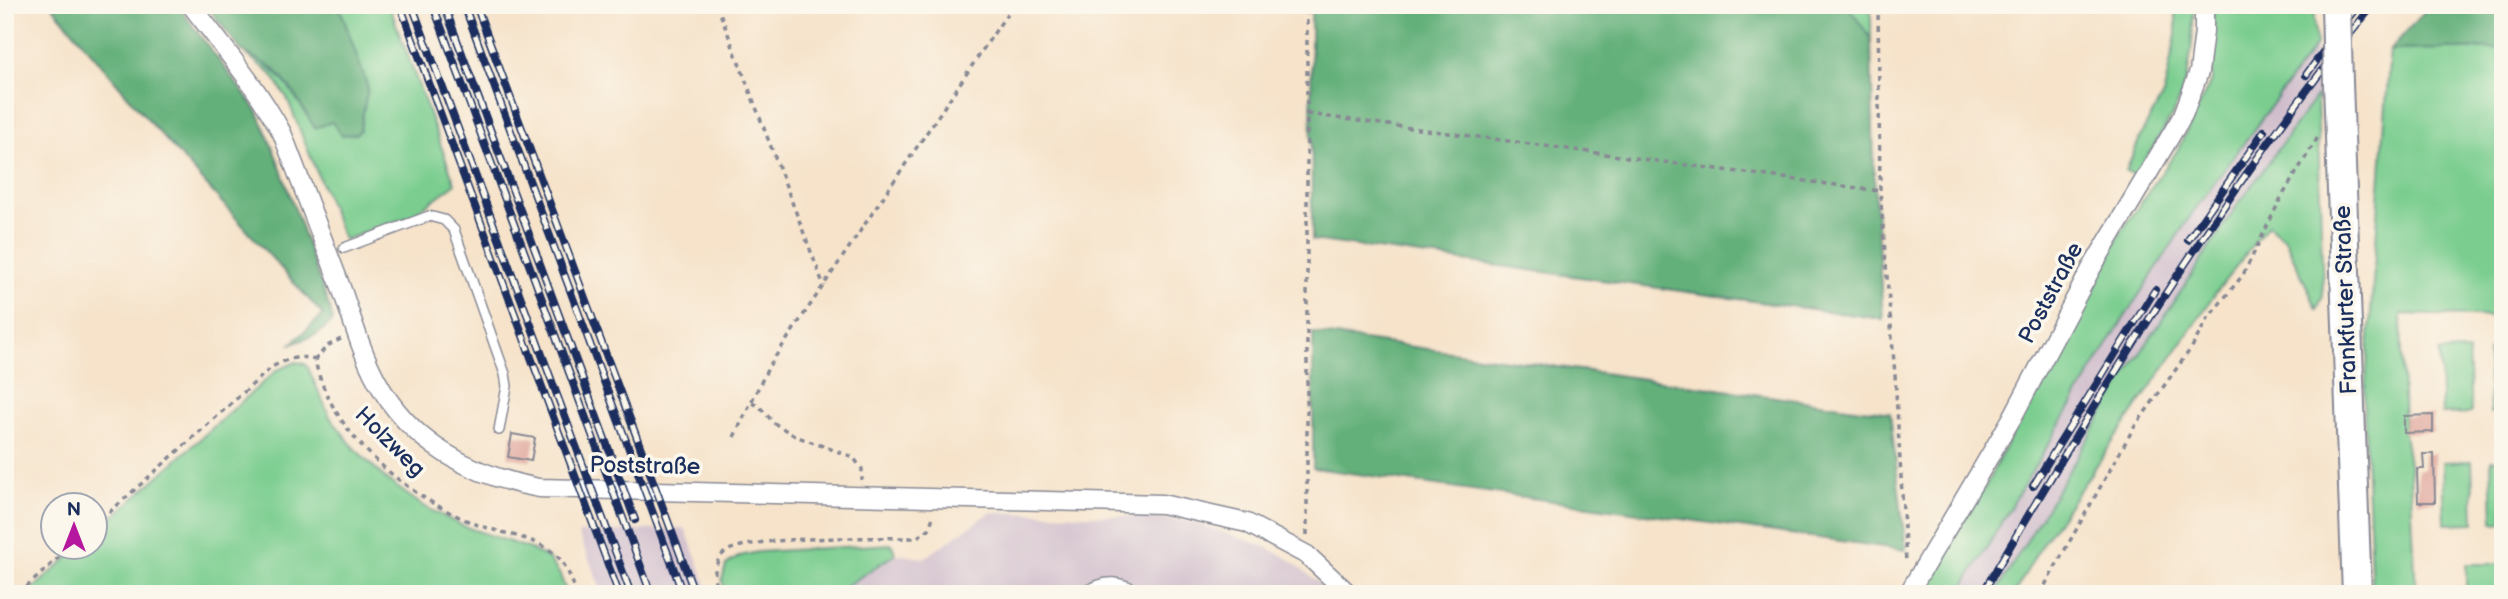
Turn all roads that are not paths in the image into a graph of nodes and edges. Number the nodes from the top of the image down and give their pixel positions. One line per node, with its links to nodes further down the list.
1 (191, 5): 9 (street, Poststraße)
2 (2204, 5): 6 (street, Poststraße)
3 (2336, 5): 10 (main road, Frankfurter Straße, bridge)
4 (344, 248): 5 (lane)
5 (499, 430)
6 (1912, 587)
7 (1082, 594): 8 (lane)
8 (1145, 594)
9 (1349, 594)
10 (2357, 594)

